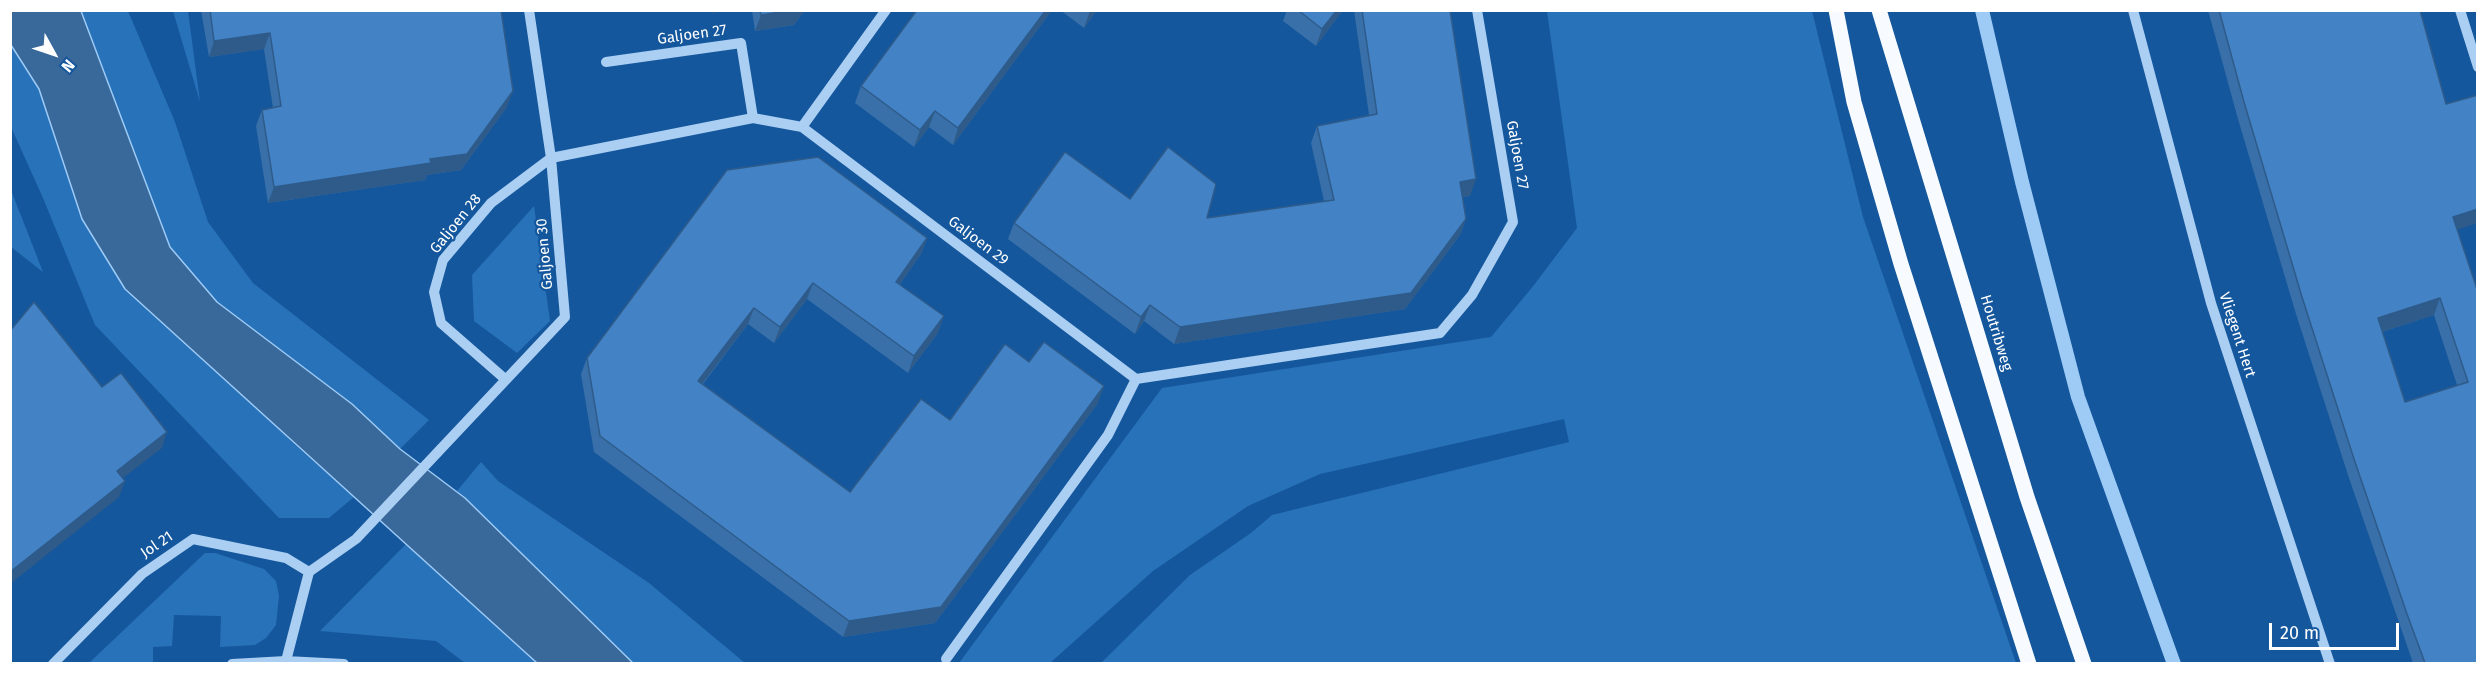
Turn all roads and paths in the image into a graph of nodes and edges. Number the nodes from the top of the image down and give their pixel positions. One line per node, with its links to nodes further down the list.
1 (529, 10): 12 (street, Galjoen 30)
2 (886, 10): 11 (street)
3 (1477, 10): 14 (street, Galjoen 27)
4 (1836, 10): 21 (main road)
5 (1880, 10): 22 (main road, Houtribweg)
6 (2133, 10): 23 (street, Vliegent Hert)
7 (2460, 10): 9 (street)
8 (606, 62): 10 (street, Galjoen 27)
9 (2478, 67)
10 (753, 118): 11 (street); 12 (street)
11 (802, 127): 14 (street, Galjoen 29)
12 (551, 158): 13 (street, Galjoen 30); 13 (street, Galjoen 28)
13 (505, 379): 15 (street, Galjoen 30)
14 (1136, 379): 16 (street)
15 (309, 572): 17 (street); 18 (street, Jol 21)
16 (946, 659)
17 (286, 661): 19 (street); 20 (street)
18 (53, 663)
19 (232, 663)
20 (344, 663)
21 (2029, 663)
22 (2084, 663)
23 (2330, 663)

